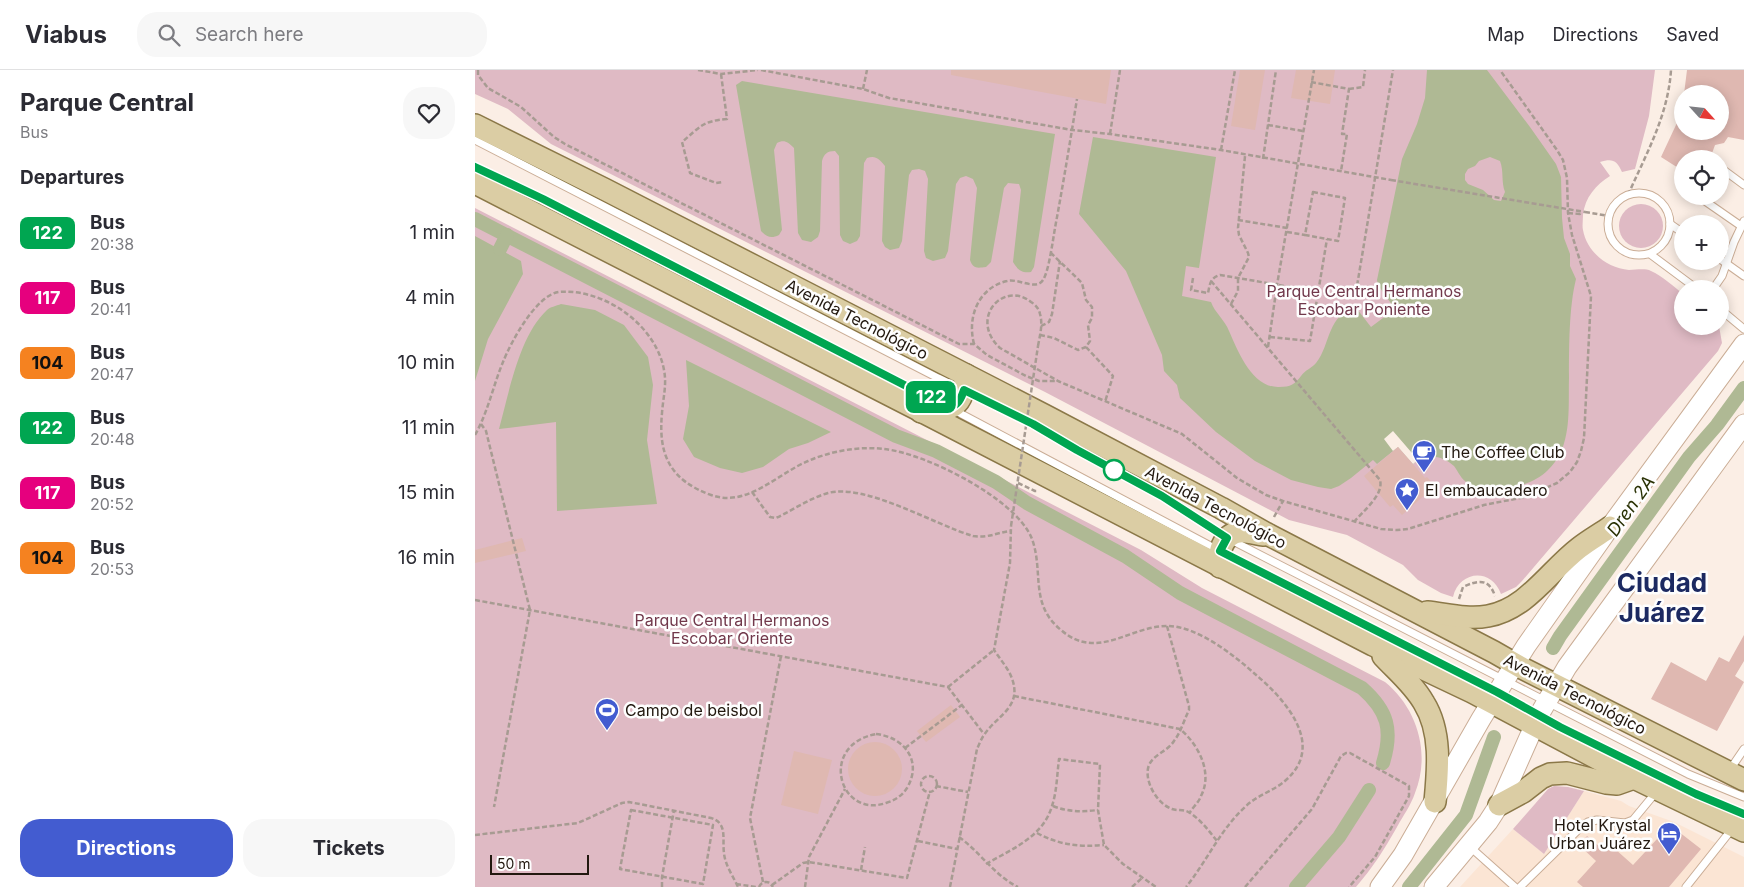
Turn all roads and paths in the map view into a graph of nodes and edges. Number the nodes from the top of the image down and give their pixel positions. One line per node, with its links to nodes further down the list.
1 (477, 70): 14 (path)
2 (698, 70): 13 (path)
3 (760, 70): 13 (path); 16 (path)
4 (867, 70): 16 (path)
5 (1120, 70): 23 (path)
6 (1235, 70): 25 (path)
7 (1276, 70): 20 (path)
8 (1314, 70): 15 (path)
9 (1365, 70): 17 (path)
10 (1393, 70): 32 (path)
11 (1500, 70): 39 (path)
12 (1671, 70): 36 (path)
13 (721, 74): 33 (path)
14 (477, 75): 66 (path)
15 (1311, 82): 17 (path); 22 (path)
16 (863, 89): 21 (path)
17 (1349, 89): 30 (path)
18 (1077, 99): 21 (path)
19 (475, 125): 71 (main road, Avenida Tecnológico)
20 (1268, 125): 22 (path); 27 (path)
21 (1072, 130): 23 (path); 48 (path)
22 (1303, 131): 28 (path)
23 (1110, 134): 25 (path)
24 (475, 140): 71 (lane)
25 (1221, 150): 26 (path)
26 (1245, 156): 27 (path); 41 (path)
27 (1263, 159): 28 (path)
28 (1298, 164): 30 (path); 45 (path)
29 (475, 167): 73 (lane)
30 (1341, 172): 32 (path)
31 (1729, 174): 35 (lane)
32 (1375, 177): 38 (path, bridge); 59 (path)
33 (723, 182)
34 (475, 183): 74 (main road, Avenida Tecnológico)
35 (1744, 185)
36 (1628, 195): 40 (lane); 43 (lane)
37 (1713, 205): 42 (lane)
38 (1580, 211): 39 (path); 40 (path, bridge)
39 (1568, 213): 82 (path)
40 (1609, 216): 49 (lane)
41 (1238, 220): 45 (path); 55 (path)
42 (1742, 223): 50 (lane)
43 (1670, 224): 44 (lane); 49 (lane)
44 (1674, 227)
45 (1287, 230): 46 (path); 58 (path)
46 (1305, 235): 47 (path); 47 (path)
47 (1327, 239): 59 (path)
48 (1051, 253): 51 (path); 66 (path)
49 (1650, 254): 56 (lane)
50 (1729, 258)
51 (1060, 261): 62 (path); 68 (path)
52 (1729, 265): 53 (lane)
53 (1744, 276)
54 (1193, 278): 57 (path)
55 (1238, 278): 57 (path); 58 (path); 60 (path)
56 (1685, 280)
57 (1211, 281): 60 (path)
58 (1277, 285): 59 (path); 65 (path)
59 (1318, 292): 65 (path)
60 (1231, 304): 69 (path)
61 (1729, 316): 63 (lane)
62 (1041, 326): 64 (path); 70 (path)
63 (1744, 329)
64 (1040, 335): 68 (path); 78 (path, bridge)
65 (1269, 337): 69 (path)
66 (974, 344): 70 (path)
67 (1744, 344): 84 (main road)
68 (1086, 347): 72 (path)
69 (1268, 348): 82 (path)
70 (1058, 381): 72 (path)
71 (965, 383): 73 (main road); 83 (main road, Avenida Tecnológico); 86 (lane)
72 (1105, 402): 81 (path)
73 (949, 408): 74 (main road); 86 (lane)
74 (921, 412): 86 (main road, Avenida Tecnológico)
75 (481, 424): 77 (path); 79 (path); 90 (path)
76 (1744, 424): 99 (main road)
77 (475, 435)
78 (1018, 483): 80 (path); 85 (path, bridge)
79 (752, 492): 85 (path); 92 (path)
80 (1035, 492)
81 (1283, 501): 82 (path); 83 (path)
82 (1354, 522)
83 (1271, 526): 86 (main road); 91 (main road, Avenida Tecnológico)
84 (1610, 527): 91 (main road); 96 (main road)
85 (1011, 531): 94 (path)
86 (1222, 552): 93 (main road, Avenida Tecnológico); 96 (lane); 96 (lane)
87 (475, 600): 90 (path)
88 (1496, 602): 89 (path)
89 (1458, 603)
90 (530, 610): 95 (path); 116 (path)
91 (1413, 610): 96 (main road, Avenida Tecnológico)
92 (1167, 626): 101 (path); 125 (path)
93 (1373, 646): 96 (main road, Avenida Tecnológico); 113 (main road)
94 (994, 650): 97 (path); 98 (path)
95 (781, 656): 97 (path); 136 (path)
96 (1505, 686): 99 (main road, Avenida Tecnológico); 99 (main road, Avenida Tecnológico); 113 (main road)
97 (948, 687): 100 (path)
98 (1014, 696): 101 (path); 102 (path)
99 (1541, 705): 105 (main road, Avenida Tecnológico); 106 (main road, Avenida Tecnológico); 112 (lane); 115 (main road); 121 (lane)
100 (962, 706): 102 (path); 103 (path)
101 (1180, 729): 119 (path); 119 (path)
102 (984, 734): 111 (path)
103 (905, 748): 108 (path); 108 (path)
104 (1744, 748): 105 (lane)
105 (1736, 776)
106 (1634, 778): 109 (main road, Avenida Tecnológico); 115 (main road)
107 (936, 786): 110 (path); 110 (path); 111 (path)
108 (845, 789): 131 (path)
109 (1658, 790): 121 (main road, Avenida Tecnológico); 152 (lane)
110 (930, 791): 126 (path)
111 (968, 792): 124 (path)
112 (1744, 797)
113 (1435, 802): 138 (main road)
114 (1052, 805): 118 (path); 118 (path); 122 (path)
115 (1499, 805): 128 (main road)
116 (494, 807)
117 (674, 810): 120 (path); 123 (path); 137 (path)
118 (1098, 810): 127 (path)
119 (1190, 812): 125 (path)
120 (672, 817): 134 (path); 134 (path); 134 (path)
121 (1741, 824): 153 (lane)
122 (1037, 832): 127 (path); 132 (path)
123 (475, 835)
124 (959, 837): 130 (path); 132 (path)
125 (1217, 840): 147 (path)
126 (917, 841): 130 (path); 133 (path)
127 (1104, 845): 135 (path)
128 (1469, 846): 150 (main road); 151 (lane)
129 (865, 847): 133 (path)
130 (957, 849): 143 (path)
131 (809, 862): 133 (path); 139 (path); 142 (path)
132 (986, 864): 144 (path)
133 (861, 870)
134 (662, 877): 140 (path)
135 (1142, 878): 145 (path); 146 (path)
136 (763, 882): 139 (path); 141 (path)
137 (737, 885): 141 (path)
138 (1386, 885)
139 (773, 886)
140 (662, 887)
141 (758, 887)
142 (805, 887)
143 (950, 887)
144 (1018, 887)
145 (1132, 887)
146 (1156, 887)
147 (1186, 887)
148 (1245, 887): 149 (path)
149 (1349, 887)
150 (1434, 887)
151 (1515, 887)
152 (1520, 887)
153 (1685, 887)

